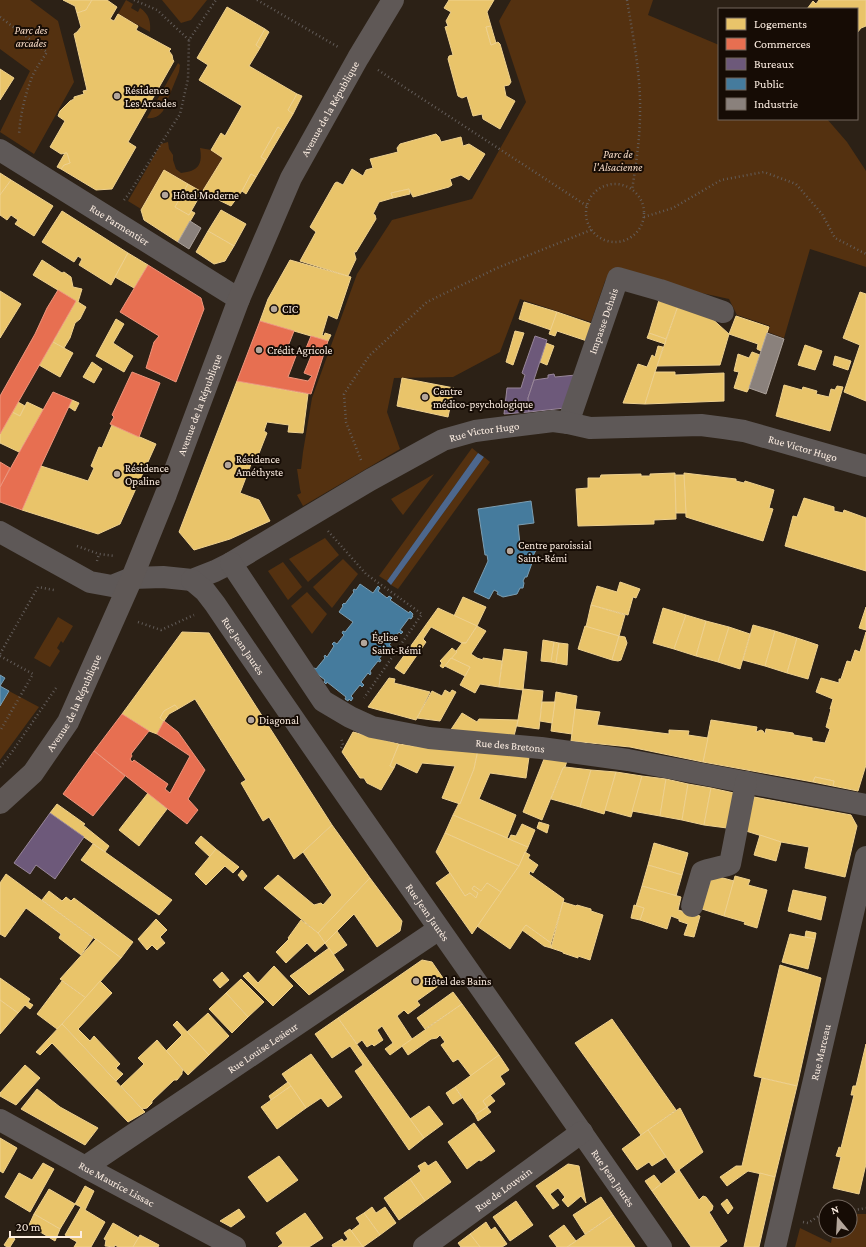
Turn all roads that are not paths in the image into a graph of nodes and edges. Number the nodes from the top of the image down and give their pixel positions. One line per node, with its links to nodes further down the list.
1 (393, 0): 3 (main road, Avenue de la République)
2 (7, 154): 3 (street, Rue Parmentier)
3 (239, 299): 9 (main road, Avenue de la République)
4 (723, 312): 5 (street, Impasse Dehais)
5 (568, 422): 6 (street, Rue Victor Hugo); 8 (street, Rue Victor Hugo)
6 (866, 466)
7 (0, 532): 9 (street, Rue Victor Hugo)
8 (231, 563): 10 (street, Rue Victor Hugo); 11 (street, Rue des Bretons)
9 (132, 578): 10 (street, Rue Victor Hugo); 12 (main road, Avenue de la République)
10 (192, 580): 16 (street, Rue Jean Jaurès)
11 (746, 782): 13 (street, Rue des Bretons); 15 (street)
12 (0, 803)
13 (866, 805)
14 (866, 857): 23 (street, Rue Marceau)
15 (692, 906)
16 (439, 929): 18 (street, Rue Jean Jaurès); 19 (street, Rue Louise Lesieur)
17 (0, 1120): 19 (street, Rue Maurice Lissac)
18 (582, 1132): 21 (street, Rue de Louvain); 22 (street, Rue Jean Jaurès)
19 (85, 1167): 20 (street, Rue Maurice Lissac)
20 (235, 1247)
21 (424, 1247)
22 (661, 1247)
23 (775, 1247)

